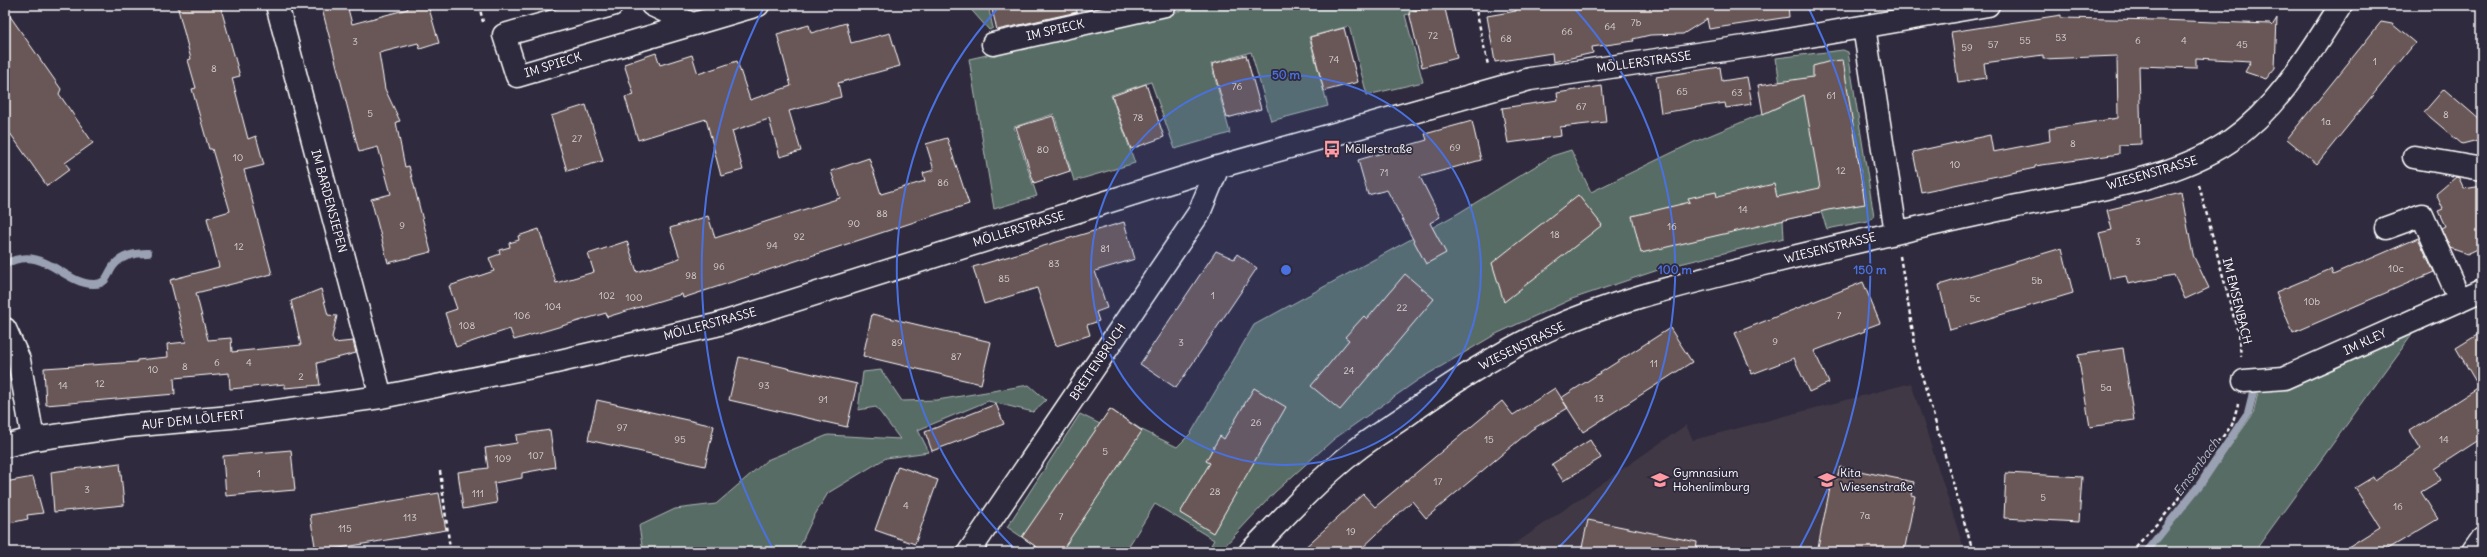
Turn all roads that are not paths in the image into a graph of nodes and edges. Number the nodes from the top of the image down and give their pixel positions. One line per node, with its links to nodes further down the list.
1 (277, 5): 20 (street, IM BARDENSIEPEN)
2 (612, 5): 8 (street, IM SPIECK)
3 (652, 5): 8 (street)
4 (758, 5): 8 (street, IM SPIECK)
5 (1165, 5): 10 (street, IM SPIECK)
6 (1988, 5): 9 (street, MÖLLERSTRASSE)
7 (2341, 5): 15 (street, WIESENSTRASSE)
8 (692, 24)
9 (1864, 28): 12 (street, MÖLLERSTRASSE); 15 (street)
10 (993, 44)
11 (2414, 157): 13 (street)
12 (1218, 167): 20 (street, MÖLLERSTRASSE); 24 (street, BREITENBRUCH)
13 (2482, 169)
14 (2386, 228): 17 (street)
15 (1896, 232): 25 (street, WIESENSTRASSE)
16 (2482, 290): 17 (street, IM KLEY)
17 (2460, 300): 19 (street, IM KLEY)
18 (5, 329): 21 (street)
19 (2244, 380)
20 (381, 397): 21 (street, AUF DEM LÖLFERT)
21 (33, 440): 22 (street, AUF DEM LÖLFERT)
22 (5, 446)
23 (2482, 540): 26 (street)
24 (968, 552)
25 (1250, 552)
26 (2473, 552)

